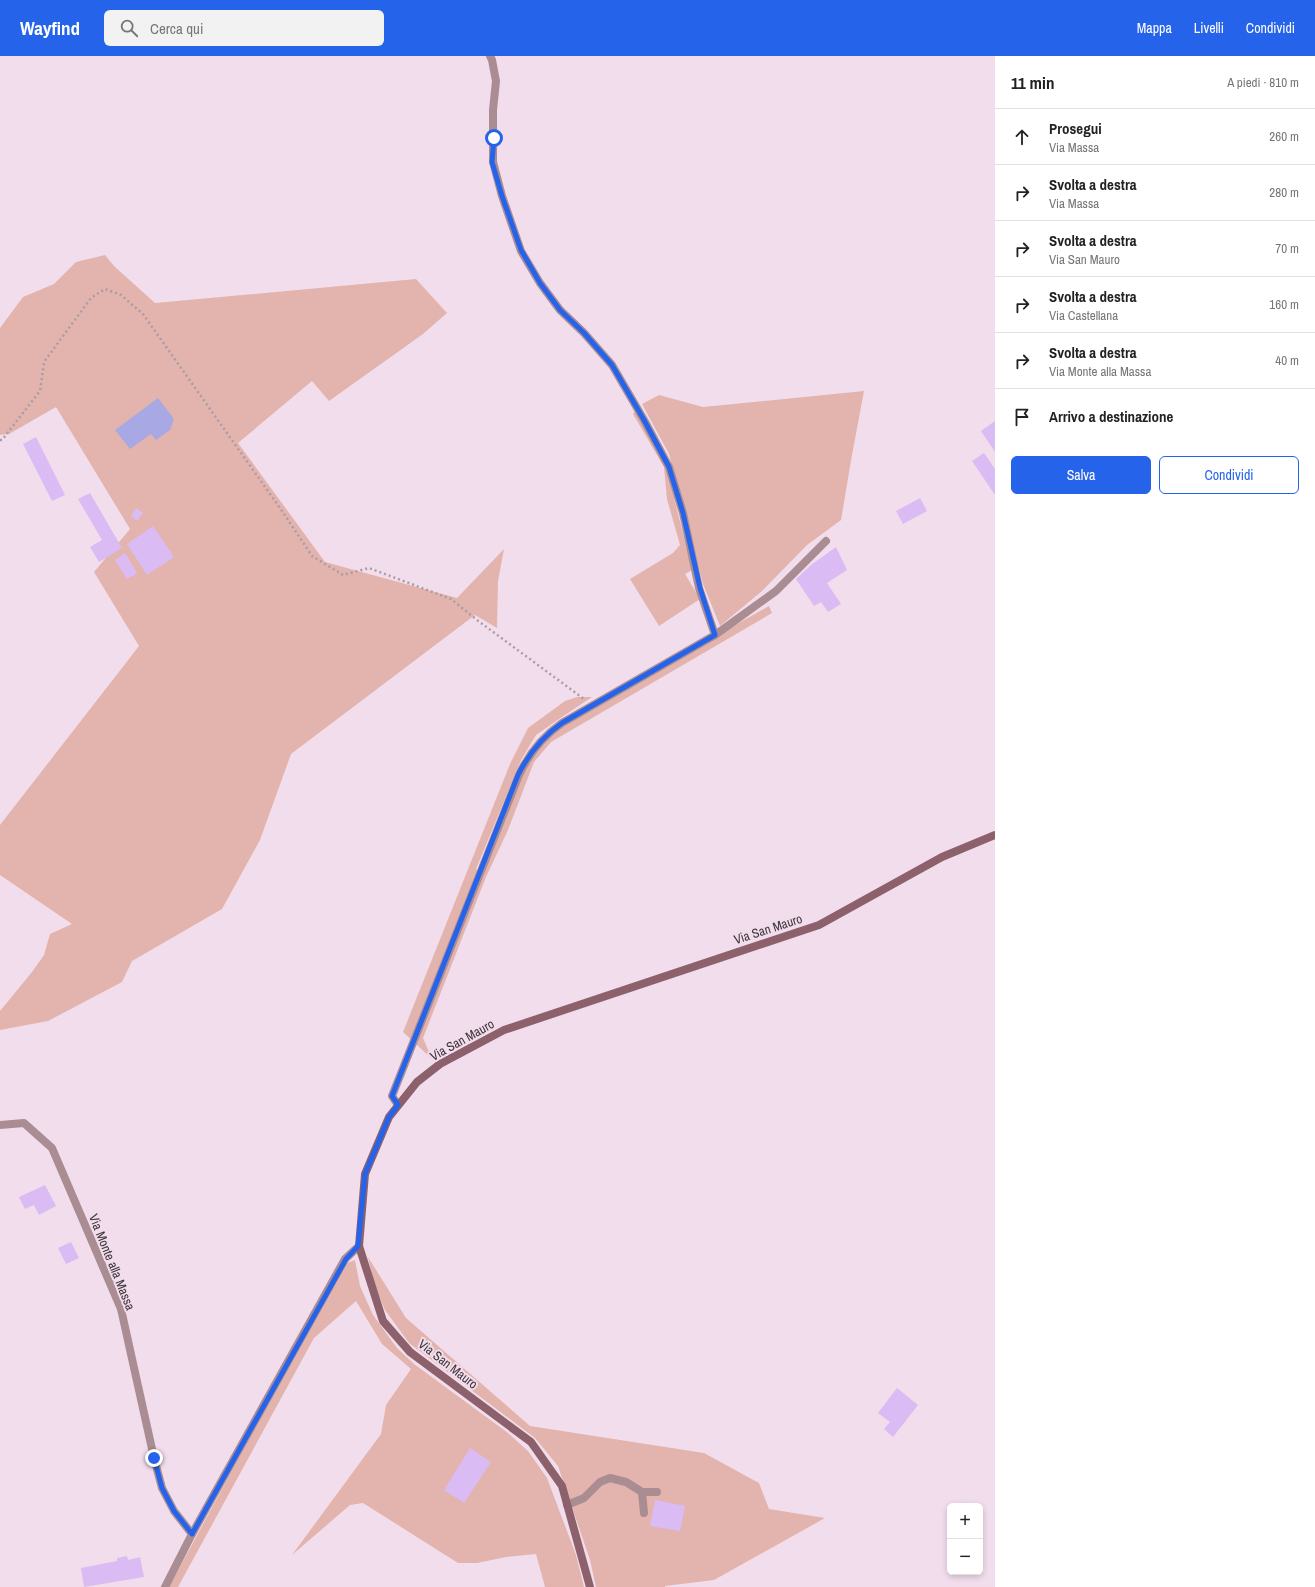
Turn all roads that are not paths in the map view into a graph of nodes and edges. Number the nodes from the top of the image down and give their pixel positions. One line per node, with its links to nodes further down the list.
1 (490, 56): 3 (street)
2 (826, 541): 3 (street)
3 (715, 635): 5 (street)
4 (995, 835): 5 (main road, Via San Mauro)
5 (398, 1105): 7 (main road, Via San Mauro)
6 (0, 1125): 12 (street, Via Monte alla Massa)
7 (358, 1246): 10 (main road, Via San Mauro); 12 (street)
8 (642, 1492): 9 (street); 10 (street); 11 (street)
9 (657, 1492)
10 (567, 1505): 14 (main road, Via San Mauro)
11 (644, 1513)
12 (192, 1534): 13 (street)
13 (165, 1587)
14 (590, 1587)

